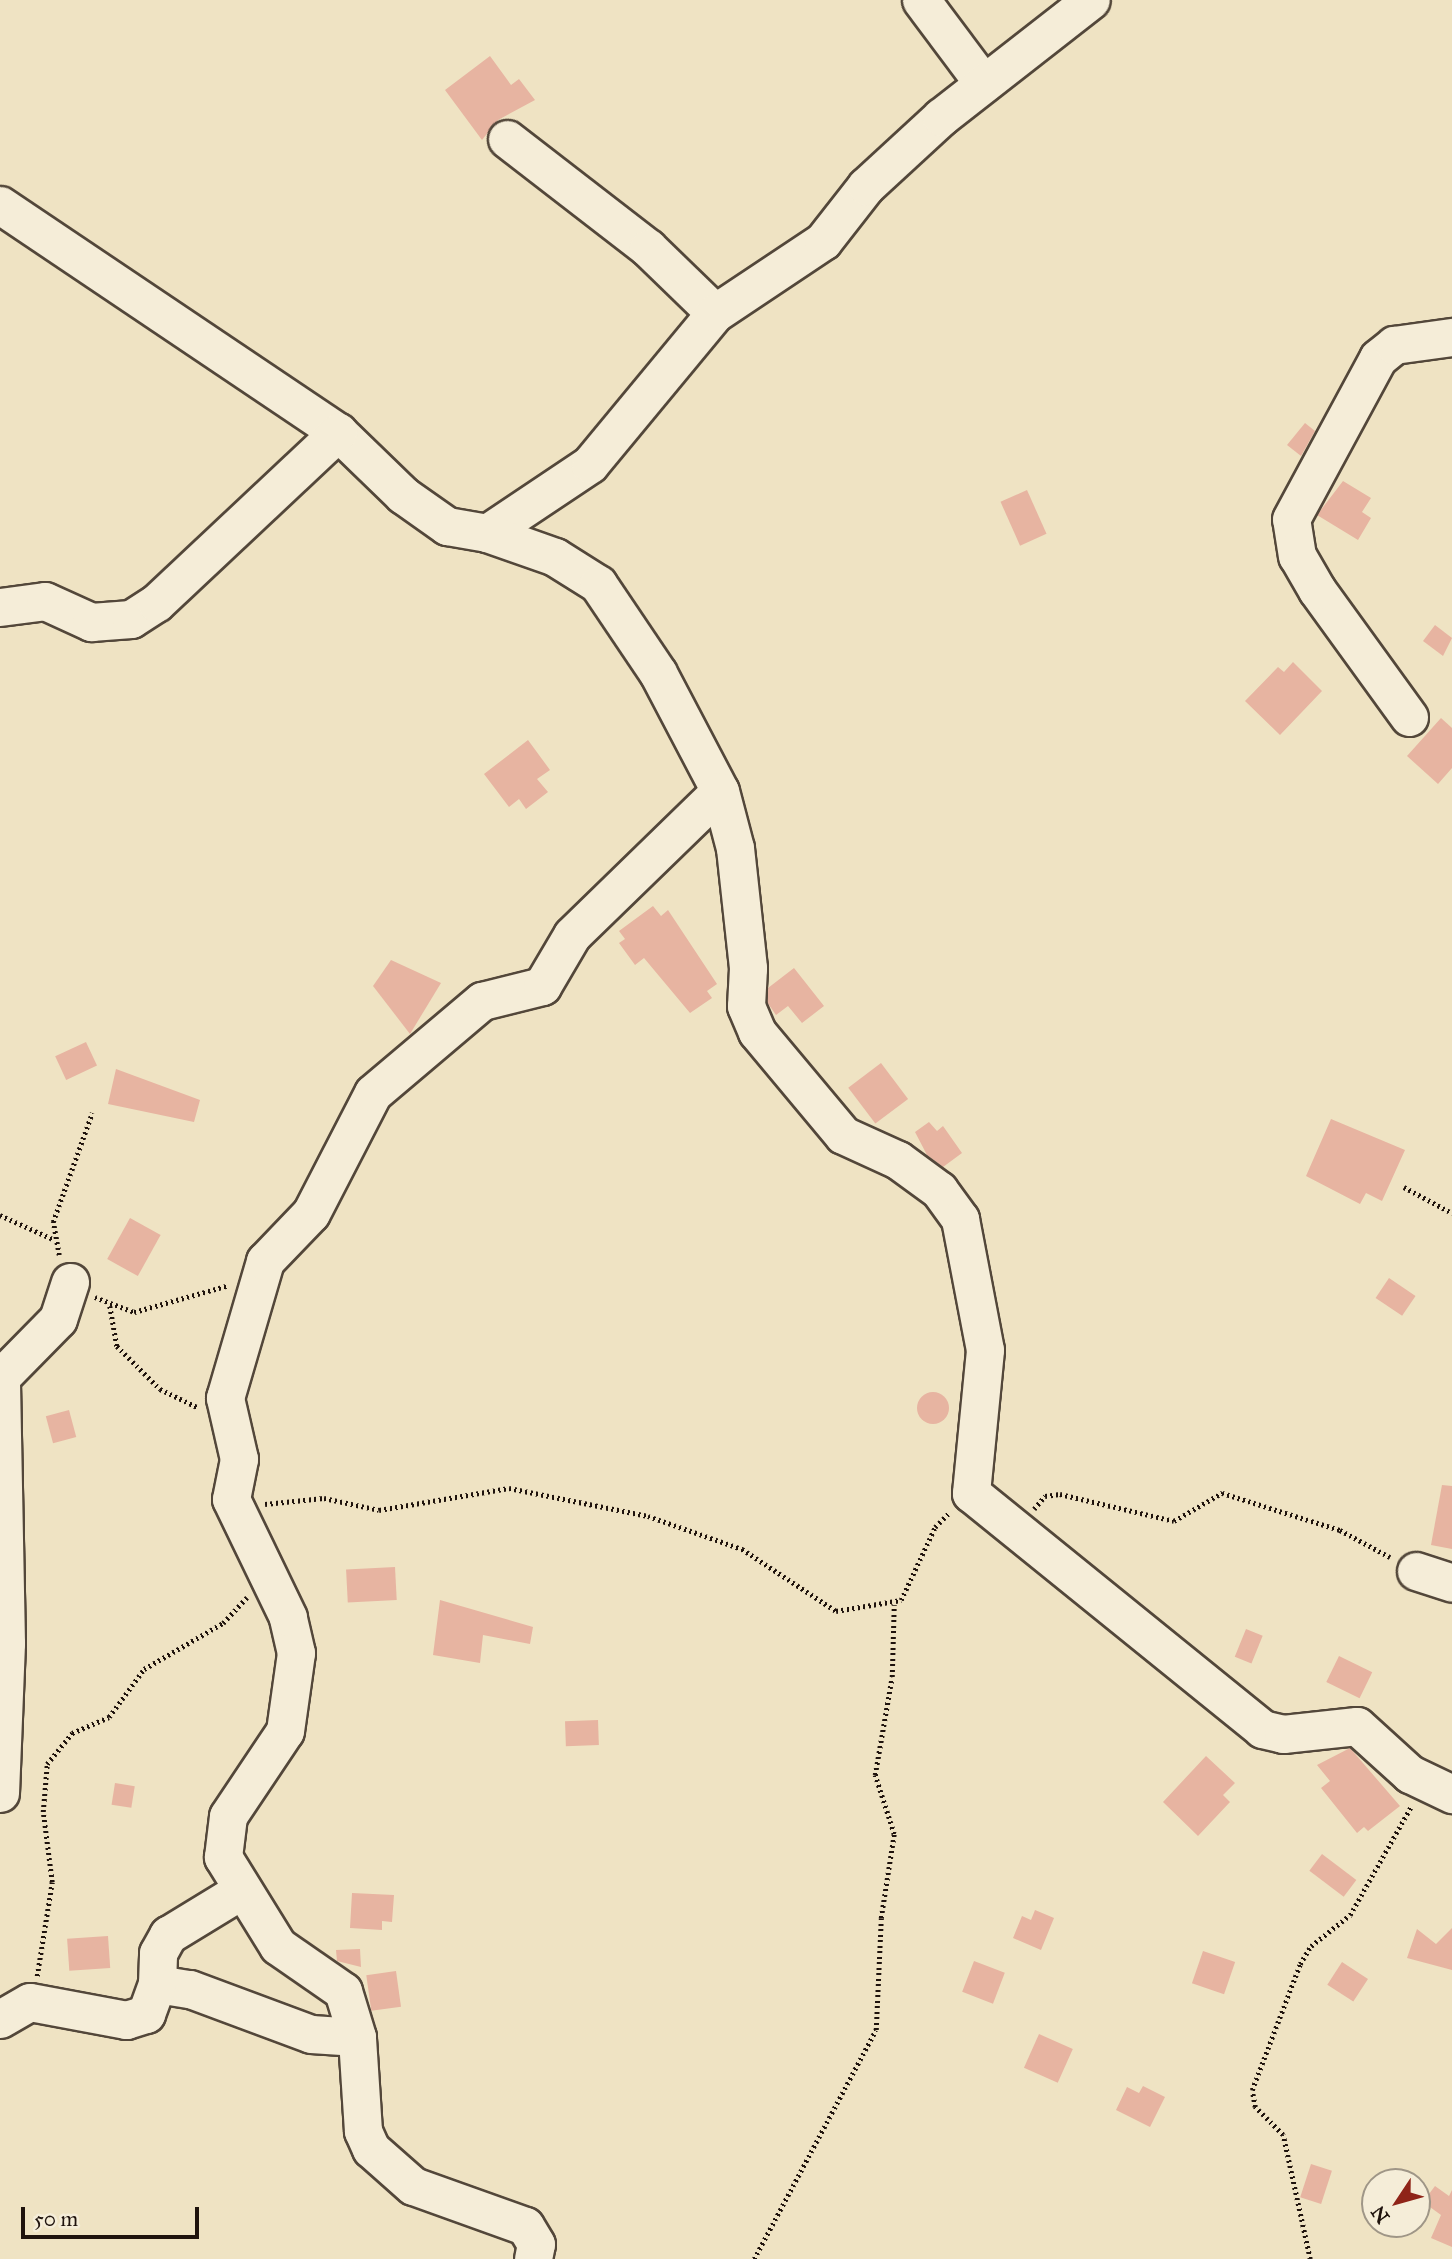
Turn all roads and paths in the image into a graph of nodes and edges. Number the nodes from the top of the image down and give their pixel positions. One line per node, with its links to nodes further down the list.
1 (921, 0): 3 (street)
2 (1090, 0): 3 (street)
3 (983, 83): 6 (street)
4 (507, 139): 6 (street)
5 (0, 205): 8 (street)
6 (715, 313): 9 (street)
7 (1452, 337): 11 (street)
8 (338, 432): 9 (street); 10 (street)
9 (487, 533): 12 (street)
10 (0, 607)
11 (1409, 717)
12 (720, 791): 18 (street); 23 (street)
13 (92, 1113): 17 (path)
14 (1404, 1187): 15 (path)
15 (1452, 1213)
16 (0, 1215): 17 (path)
17 (52, 1238): 19 (path)
18 (265, 1261): 20 (path); 22 (street)
19 (71, 1282): 20 (path); 21 (street)
20 (110, 1306): 22 (path)
21 (1, 1379): 31 (street)
22 (231, 1424): 24 (street)
23 (971, 1493): 25 (street); 29 (path)
24 (231, 1499): 26 (street); 29 (path)
25 (1017, 1531): 27 (path); 30 (street)
26 (266, 1571): 32 (street); 34 (path)
27 (1416, 1571): 28 (street)
28 (1452, 1583)
29 (894, 1605): 37 (path)
30 (1438, 1788): 38 (path)
31 (0, 1793)
32 (240, 1891): 33 (street); 35 (street)
33 (157, 1984): 34 (street); 35 (street)
34 (15, 2010)
35 (357, 2037): 36 (street)
36 (533, 2259)
37 (754, 2259)
38 (1310, 2259)

